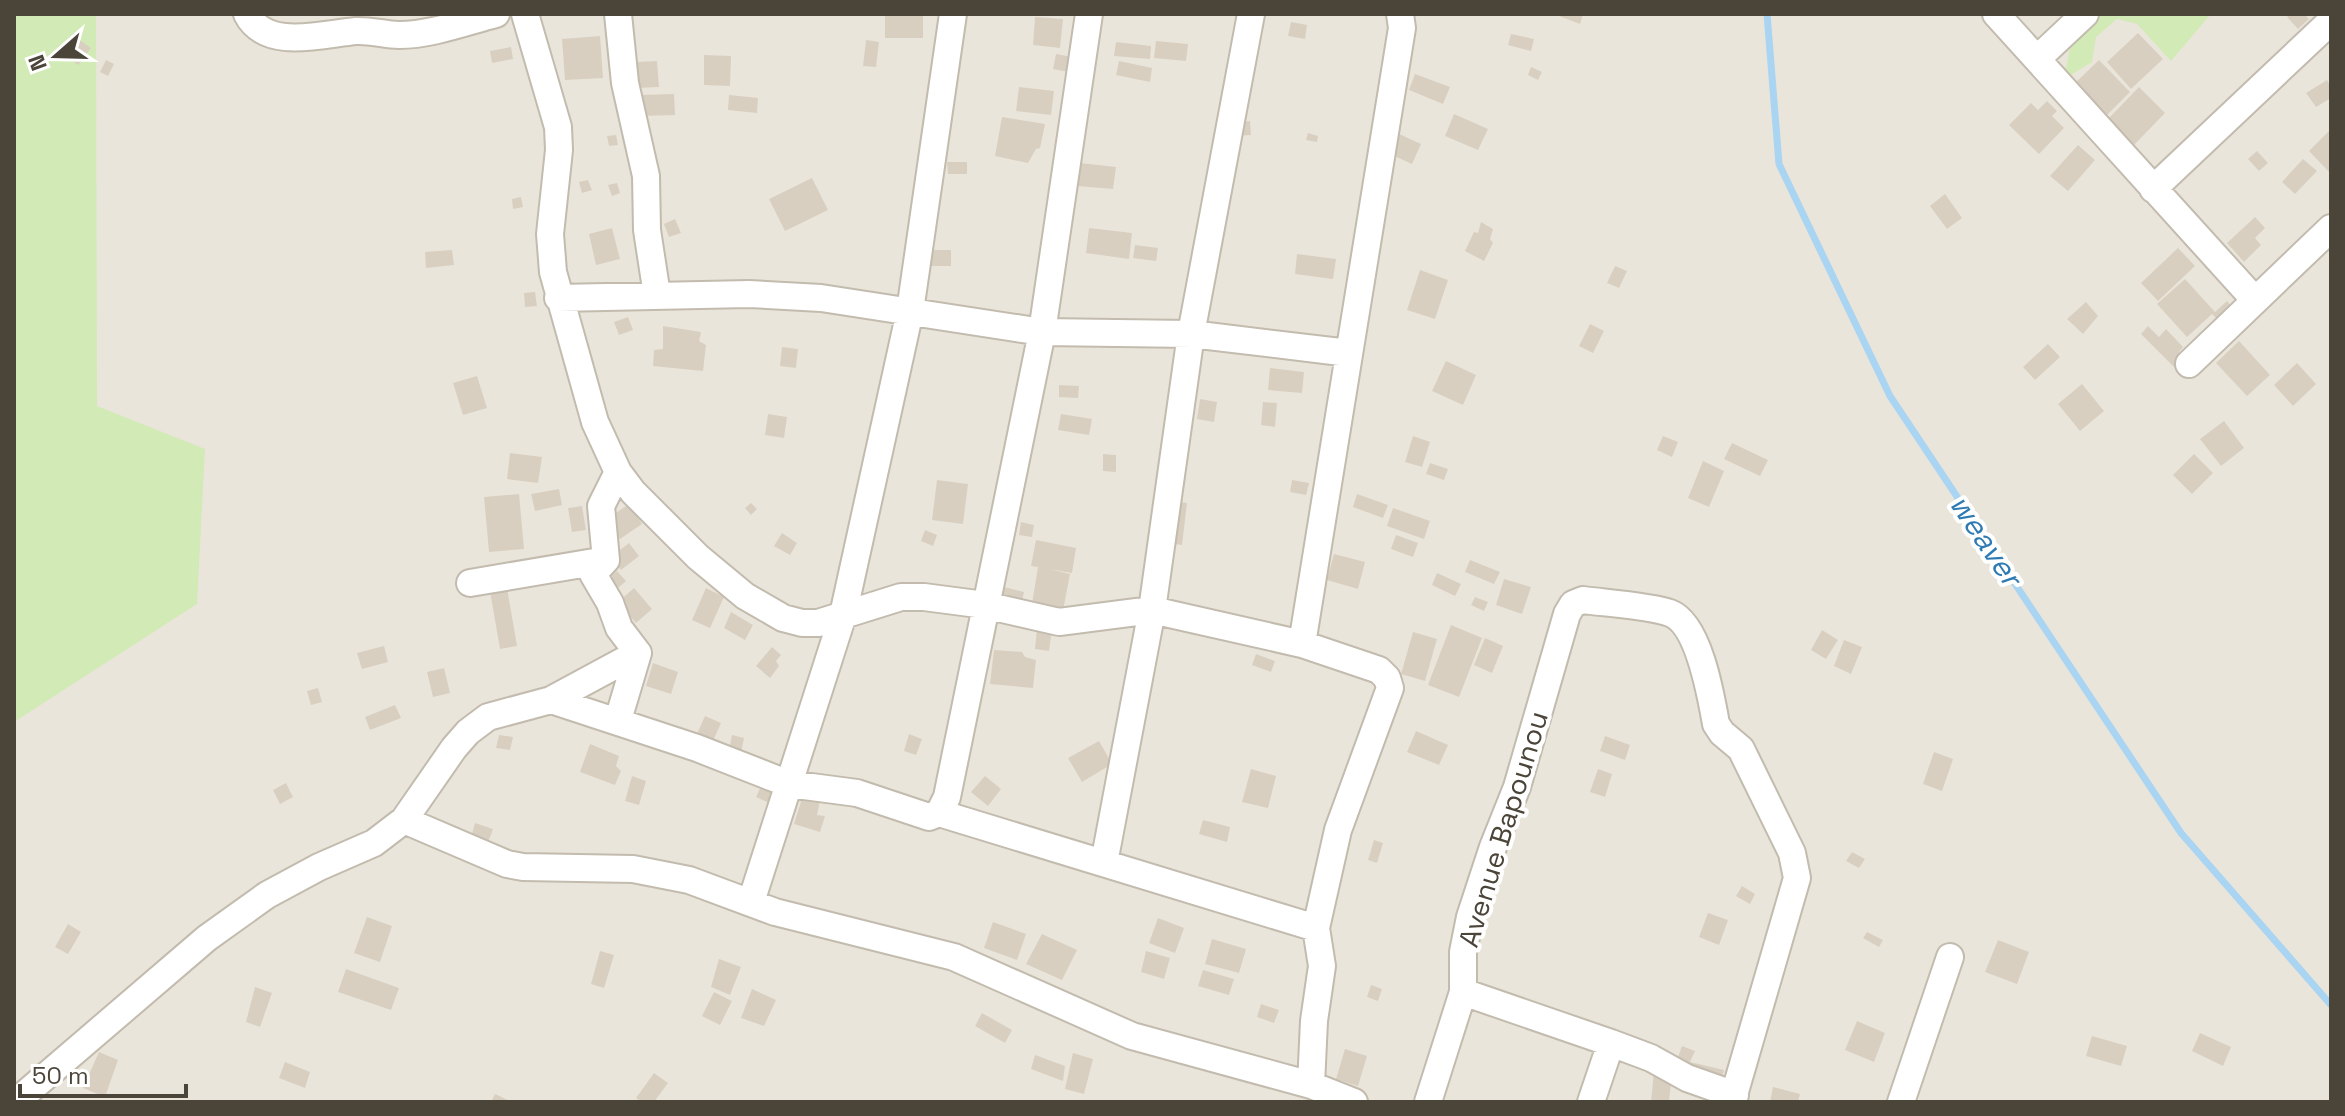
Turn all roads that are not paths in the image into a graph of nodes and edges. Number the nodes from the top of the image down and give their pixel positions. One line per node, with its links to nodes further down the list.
1 (247, 14): 2 (street)
2 (496, 14)
3 (525, 14): 16 (street)
4 (618, 14): 15 (street)
5 (953, 14): 18 (street)
6 (1089, 14): 19 (street)
7 (1251, 14): 20 (street)
8 (1400, 14): 21 (street)
9 (1996, 14): 12 (street)
10 (2085, 14): 12 (street)
11 (2331, 21): 13 (street)
12 (2037, 59): 13 (street)
13 (2153, 189): 17 (street)
14 (2331, 228): 17 (street)
15 (657, 295): 16 (street); 18 (street)
16 (558, 298): 23 (street)
17 (2254, 299): 22 (street)
18 (910, 311): 19 (street); 28 (street)
19 (1042, 332): 20 (street); 26 (street)
20 (1191, 334): 21 (street); 27 (street)
21 (1349, 353): 29 (street)
22 (2189, 364)
23 (618, 472): 24 (street); 28 (street)
24 (606, 560): 25 (street); 30 (street)
25 (470, 583)
26 (985, 605): 27 (street); 28 (street); 34 (street)
27 (1152, 610): 29 (street); 36 (street)
28 (843, 615): 33 (street)
29 (1302, 644): 38 (street)
30 (638, 653): 31 (street); 32 (street)
31 (551, 700): 32 (street); 35 (street)
32 (618, 720): 33 (street)
33 (789, 784): 34 (street); 37 (street)
34 (939, 813): 36 (street)
35 (404, 820): 37 (street); 44 (street)
36 (1104, 863): 38 (street)
37 (751, 902): 42 (street)
38 (1316, 928): 42 (street)
39 (1950, 957): 48 (street)
40 (1463, 992): 41 (street); 43 (street, Avenue Bapounou); 46 (street, Avenue Bapounou)
41 (1611, 1043): 43 (street); 47 (street)
42 (1311, 1085): 45 (street)
43 (1734, 1098)
44 (20, 1102)
45 (1354, 1102)
46 (1428, 1102)
47 (1591, 1102)
48 (1901, 1102)

